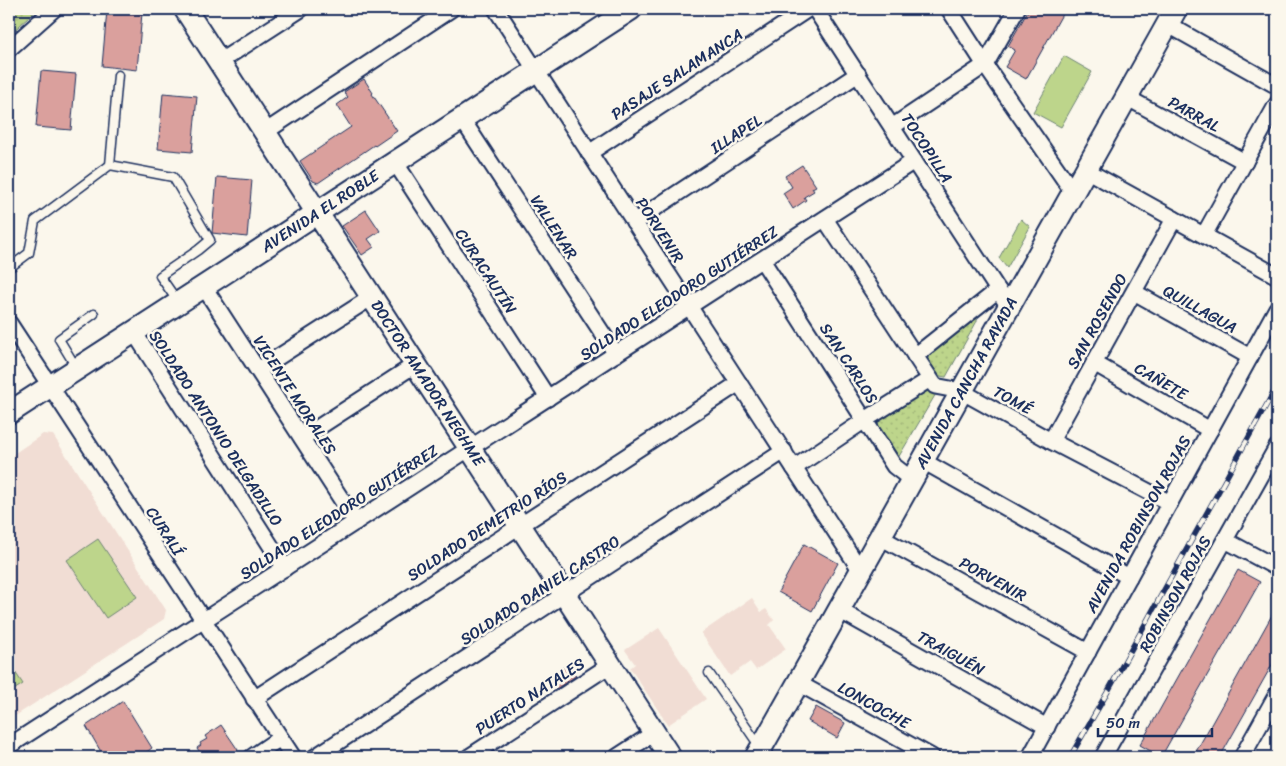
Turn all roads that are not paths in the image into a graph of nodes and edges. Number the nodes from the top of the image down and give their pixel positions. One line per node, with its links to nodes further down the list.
1 (54, 9): 12 (street)
2 (185, 9): 13 (street, DOCTOR AMADOR NEGHME)
3 (298, 9): 13 (street)
4 (452, 9): 23 (street)
5 (496, 9): 15 (street, PORVENIR)
6 (631, 9): 15 (street, AVENIDA EL ROBLE)
7 (808, 9): 24 (street, PASAJE SALAMANCA)
8 (815, 9): 16 (street, TOCOPILLA)
9 (948, 9): 14 (street)
10 (1017, 9): 14 (street)
11 (1171, 17): 18 (street); 19 (street, AVENIDA CANCHA RAYADA)
12 (9, 49)
13 (219, 62): 23 (street, DOCTOR AMADOR NEGHME)
14 (985, 65): 22 (street); 30 (street)
15 (536, 71): 21 (street, AVENIDA EL ROBLE); 24 (street, PORVENIR)
16 (858, 74): 22 (street, TOCOPILLA); 34 (street, ILLAPEL)
17 (118, 75): 28 (lane)
18 (1277, 86)
19 (1126, 97): 27 (street, PARRAL); 29 (street, AVENIDA CANCHA RAYADA)
20 (1277, 104): 27 (street)
21 (462, 119): 26 (street, AVENIDA EL ROBLE); 49 (street, VALLENAR)
22 (892, 127): 25 (street, TOCOPILLA)
23 (265, 132): 31 (street, DOCTOR AMADOR NEGHME)
24 (589, 153): 34 (street, PORVENIR)
25 (914, 161): 32 (street, SOLDADO ELEODORO GUTIÉRREZ); 42 (street, TOCOPILLA)
26 (395, 162): 31 (street, AVENIDA EL ROBLE); 60 (street, CURACAUTÍN)
27 (1244, 162): 35 (street)
28 (110, 165): 37 (lane); 43 (lane)
29 (1086, 170): 30 (street, AVENIDA CANCHA RAYADA); 33 (street)
30 (1073, 192): 42 (street, AVENIDA CANCHA RAYADA)
31 (318, 213): 39 (street, AVENIDA EL ROBLE); 41 (street, DOCTOR AMADOR NEGHME)
32 (825, 219): 36 (street, SOLDADO ELEODORO GUTIÉRREZ); 50 (street, TOMÉ)
33 (1174, 219): 35 (street); 40 (street, SAN ROSENDO)
34 (634, 222): 44 (street, PORVENIR)
35 (1204, 235): 38 (street)
36 (762, 260): 44 (street, SOLDADO ELEODORO GUTIÉRREZ); 62 (street, SAN CARLOS)
37 (9, 268)
38 (1277, 276)
39 (204, 287): 43 (street, AVENIDA EL ROBLE); 55 (street, VICENTE MORALES)
40 (1134, 292): 51 (street, QUILLAGUA); 52 (street, SAN ROSENDO)
41 (372, 297): 53 (street, DOCTOR AMADOR NEGHME); 55 (street)
42 (1004, 298): 50 (street); 59 (street, AVENIDA CANCHA RAYADA)
43 (178, 303): 48 (street, AVENIDA EL ROBLE)
44 (690, 306): 49 (street, SOLDADO ELEODORO GUTIÉRREZ); 57 (street, PORVENIR)
45 (1277, 308): 51 (street, AVENIDA ROBINSON ROJAS)
46 (94, 314): 54 (lane)
47 (9, 323): 58 (street, CURALÍ)
48 (134, 332): 54 (street, AVENIDA EL ROBLE); 77 (street, SOLDADO ANTONIO DELGADILLO)
49 (616, 354): 60 (street, SOLDADO ELEODORO GUTIÉRREZ)
50 (915, 356): 56 (street, TOMÉ)
51 (1250, 357): 63 (street, AVENIDA ROBINSON ROJAS)
52 (1094, 363): 63 (street, CAÑETE); 65 (street, SAN ROSENDO)
53 (416, 364): 64 (street); 67 (street, DOCTOR AMADOR NEGHME)
54 (77, 368): 58 (street, AVENIDA EL ROBLE)
55 (258, 370): 64 (street, VICENTE MORALES)
56 (930, 378): 59 (street, TOMÉ); 62 (street)
57 (739, 383): 68 (street, PORVENIR); 74 (street, SOLDADO DEMETRIO RÍOS)
58 (50, 386): 61 (street, AVENIDA EL ROBLE); 83 (street, CURALÍ)
59 (961, 391): 65 (street, TOMÉ); 69 (street, AVENIDA CANCHA RAYADA)
60 (548, 398): 67 (street, SOLDADO ELEODORO GUTIÉRREZ)
61 (9, 413)
62 (865, 420): 70 (street); 71 (street, SAN CARLOS)
63 (1210, 430): 72 (street, AVENIDA ROBINSON ROJAS)
64 (302, 438): 73 (street, VICENTE MORALES)
65 (1051, 441): 72 (street, TOMÉ)
66 (1277, 447): 76 (street, ROBINSON ROJAS)
67 (470, 448): 73 (street, SOLDADO ELEODORO GUTIÉRREZ); 74 (street, DOCTOR AMADOR NEGHME)
68 (784, 451): 70 (street, PORVENIR); 81 (street, SOLDADO DANIEL CASTRO)
69 (922, 461): 71 (street, AVENIDA CANCHA RAYADA); 80 (street)
70 (794, 468): 79 (street, PORVENIR)
71 (912, 480): 75 (street, AVENIDA CANCHA RAYADA)
72 (1170, 503): 80 (street, AVENIDA ROBINSON ROJAS)
73 (356, 522): 77 (street, SOLDADO ELEODORO GUTIÉRREZ)
74 (520, 526): 81 (street, DOCTOR AMADOR NEGHME); 89 (street, SOLDADO DEMETRIO RÍOS)
75 (880, 537): 79 (street, AVENIDA CANCHA RAYADA); 84 (street, PORVENIR)
76 (1225, 540): 78 (street); 96 (street, ROBINSON ROJAS)
77 (285, 568): 83 (street, SOLDADO ELEODORO GUTIÉRREZ)
78 (1277, 568)
79 (861, 571): 82 (street, AVENIDA CANCHA RAYADA)
80 (1129, 577): 84 (street, AVENIDA ROBINSON ROJAS)
81 (564, 594): 85 (street, DOCTOR AMADOR NEGHME); 99 (street, SOLDADO DANIEL CASTRO)
82 (839, 610): 87 (street, AVENIDA CANCHA RAYADA); 90 (street, TRAIGUÉN)
83 (203, 621): 89 (street, CURALÍ); 93 (street, SOLDADO ELEODORO GUTIÉRREZ)
84 (1088, 652): 90 (street, AVENIDA ROBINSON ROJAS)
85 (610, 665): 91 (street, DOCTOR AMADOR NEGHME); 100 (street, PUERTO NATALES)
86 (709, 673): 95 (lane)
87 (798, 683): 94 (street, LONCOCHE); 95 (street, AVENIDA CANCHA RAYADA)
88 (1277, 694): 105 (street)
89 (254, 698): 92 (street, CURALÍ)
90 (1046, 727): 104 (street, AVENIDA ROBINSON ROJAS)
91 (654, 733): 101 (street); 102 (street, DOCTOR AMADOR NEGHME)
92 (280, 738): 97 (street); 98 (street, CURALÍ)
93 (9, 746)
94 (916, 753): 103 (street, LONCOCHE)
95 (760, 754)
96 (1107, 756)
97 (252, 757)
98 (293, 757)
99 (315, 757)
100 (469, 757)
101 (617, 757)
102 (670, 757)
103 (932, 757)
104 (1030, 757)
105 (1242, 757)

